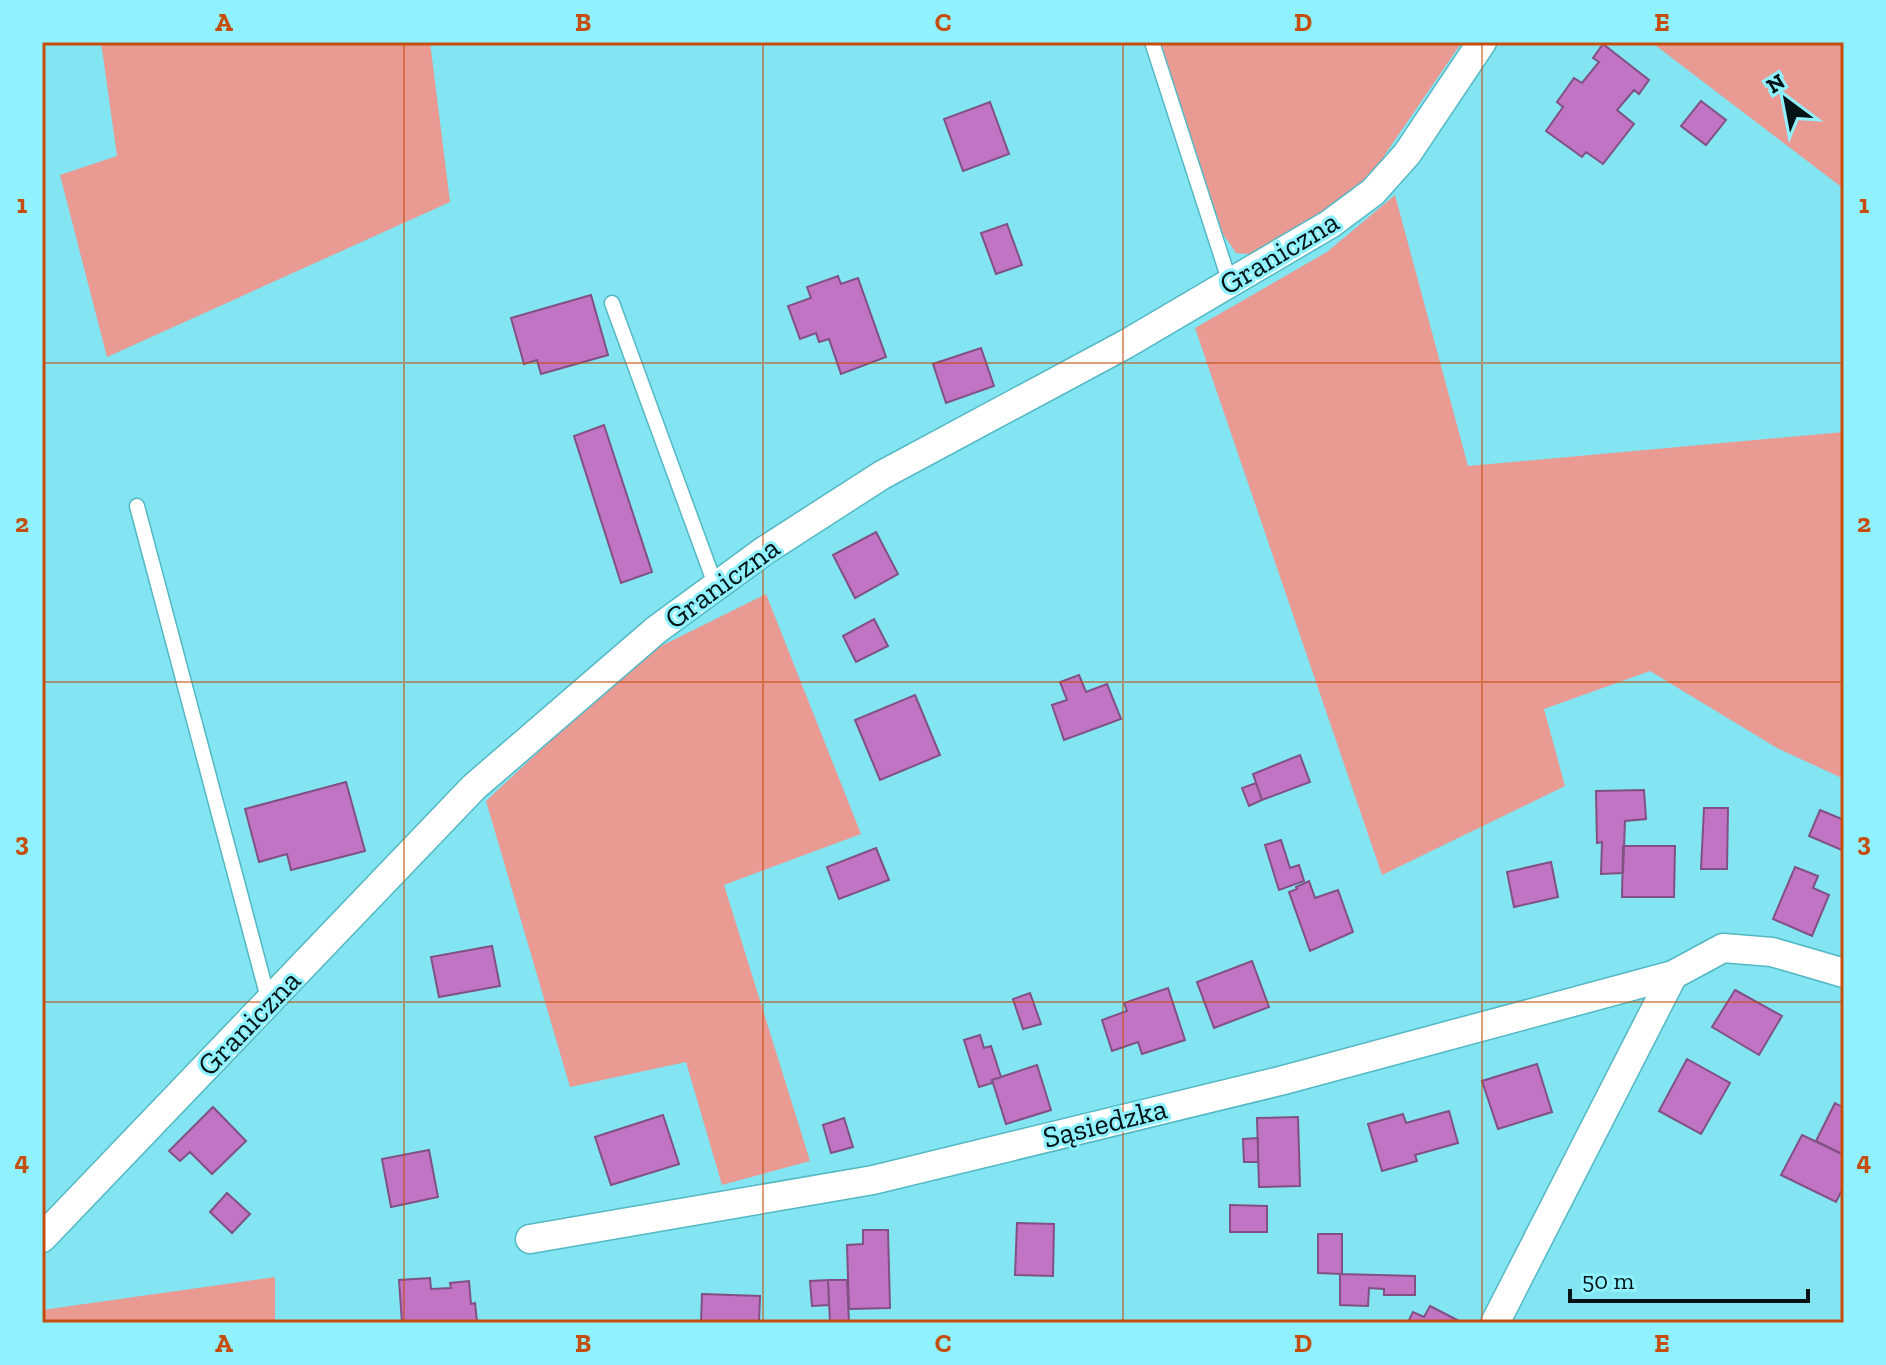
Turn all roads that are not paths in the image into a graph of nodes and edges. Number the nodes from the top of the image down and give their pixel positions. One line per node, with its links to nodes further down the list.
1 (1152, 42): 3 (lane)
2 (1482, 42): 3 (street, Graniczna)
3 (1230, 283): 6 (street, Graniczna)
4 (612, 303): 6 (lane)
5 (137, 506): 9 (lane)
6 (716, 587): 9 (street, Graniczna)
7 (1844, 973): 8 (street, Sąsiedzka)
8 (1673, 975): 11 (street, Sąsiedzka); 12 (street)
9 (269, 1002): 10 (street, Graniczna)
10 (42, 1238)
11 (530, 1239)
12 (1495, 1323)

